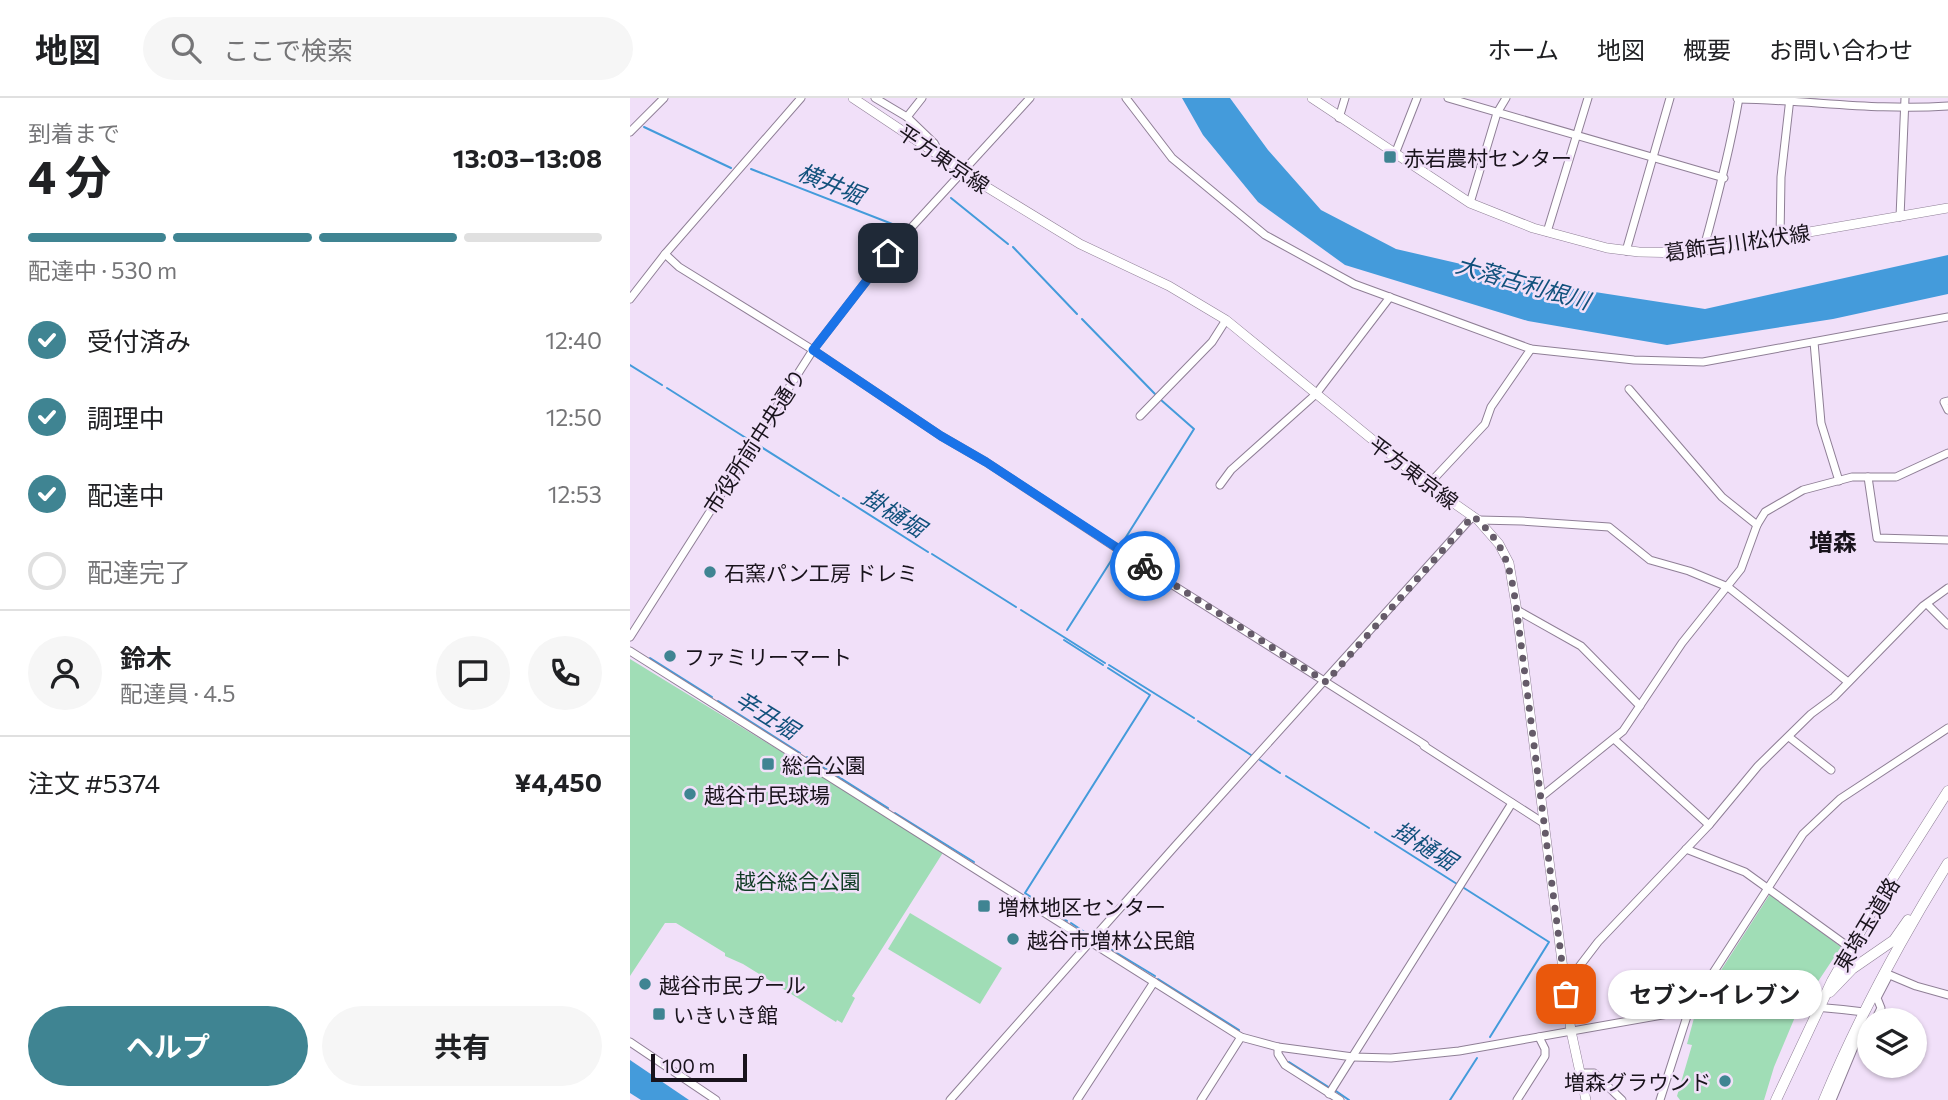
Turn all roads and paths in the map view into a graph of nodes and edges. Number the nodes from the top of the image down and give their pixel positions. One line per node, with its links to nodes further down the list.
1 (664, 98): 23 (street)
2 (853, 98): 26 (main road, 平方東京線)
3 (874, 98): 21 (street)
4 (922, 98): 21 (street)
5 (1126, 98): 38 (street)
6 (1312, 98): 22 (main road, 葛飾吉川松伏線)
7 (1345, 98): 22 (street)
8 (1417, 98): 25 (street)
9 (1448, 98): 20 (street)
10 (1506, 98): 20 (street)
11 (1588, 98): 24 (street)
12 (1670, 98): 27 (street)
13 (1737, 98): 17 (street); 29 (street)
14 (1905, 98): 19 (street)
15 (799, 99): 37 (street)
16 (1026, 99): 28 (street, 市役所前中央通り)
17 (1789, 99): 19 (street); 34 (street)
18 (1948, 106): 19 (street)
19 (1904, 109): 32 (street)
20 (1497, 113): 24 (street); 30 (street)
21 (907, 117): 26 (street)
22 (1339, 118): 25 (main road, 葛飾吉川松伏線)
23 (630, 132)
24 (1576, 135): 27 (street); 33 (street)
25 (1395, 154): 30 (main road, 葛飾吉川松伏線)
26 (940, 155): 28 (main road, 平方東京線)
27 (1652, 157): 29 (street); 35 (street)
28 (962, 170): 41 (main road, 平方東京線); 44 (street, 市役所前中央通り)
29 (1724, 178): 36 (street)
30 (1470, 203): 33 (main road, 葛飾吉川松伏線)
31 (1948, 208): 32 (main road, 葛飾吉川松伏線)
32 (1900, 217): 34 (main road, 葛飾吉川松伏線)
33 (1547, 232): 35 (main road, 葛飾吉川松伏線)
34 (1780, 239): 36 (main road, 葛飾吉川松伏線)
35 (1626, 251): 36 (main road, 葛飾吉川松伏線)
36 (1703, 251)
37 (665, 254): 39 (street); 44 (street)
38 (1390, 297): 43 (street); 46 (street)
39 (630, 299)
40 (1948, 317): 42 (street)
41 (1226, 320): 46 (main road, 平方東京線); 49 (street)
42 (1814, 342): 43 (street); 52 (street)
43 (1531, 348): 54 (street)
44 (813, 350): 63 (street, 市役所前中央通り); 65 (street)
45 (1629, 389): 56 (street)
46 (1316, 394): 53 (street); 54 (main road, 平方東京線)
47 (1948, 401): 48 (street)
48 (1948, 410)
49 (1140, 416)
50 (1948, 453): 51 (street)
51 (1868, 477): 52 (street); 57 (street)
52 (1839, 481): 56 (street)
53 (1220, 485)
54 (1428, 485): 55 (main road, 平方東京線)
55 (1476, 518): 58 (street); 61 (main road, 平方東京線); 65 (street)
56 (1757, 525): 58 (street)
57 (1948, 540)
58 (1728, 587): 66 (street); 67 (street)
59 (1948, 588): 60 (street)
60 (1927, 604): 62 (street); 66 (street)
61 (1517, 610): 67 (street); 73 (main road, 平方東京線)
62 (1948, 625)
63 (630, 637)
64 (630, 651): 81 (street)
65 (1326, 682): 74 (street); 81 (street)
66 (1847, 682): 69 (street)
67 (1640, 706): 70 (street)
68 (1948, 728): 79 (street)
69 (1789, 737): 71 (street); 76 (street)
70 (1614, 739): 73 (street); 76 (street)
71 (1831, 770)
72 (1948, 791): 87 (highway, 東埼玉道路)
73 (1541, 797): 75 (main road, 平方東京線)
74 (1512, 803): 75 (street); 99 (street)
75 (1545, 824): 84 (main road, 平方東京線)
76 (1709, 825): 77 (street)
77 (1686, 849): 79 (street); 84 (street)
78 (1948, 863): 80 (highway, 東埼玉道路)
79 (1767, 887): 82 (street); 90 (street)
80 (1924, 903): 83 (highway, 東埼玉道路); 87 (highway)
81 (1090, 942): 85 (street); 103 (street)
82 (1846, 945)
83 (1887, 974): 86 (street); 88 (highway, 東埼玉道路); 89 (street)
84 (1564, 978): 93 (main road, 平方東京線)
85 (1154, 982): 94 (street); 104 (street)
86 (1948, 995)
87 (1819, 1006): 90 (street); 91 (street); 111 (highway, 東埼玉道路)
88 (1866, 1008)
89 (1881, 1008)
90 (1689, 1010): 93 (street); 110 (street)
91 (1857, 1011)
92 (1857, 1025): 112 (highway, 東埼玉道路)
93 (1571, 1031): 95 (street); 100 (main road, 平方東京線)
94 (1241, 1037): 98 (street); 105 (street)
95 (1539, 1037): 99 (street); 107 (street)
96 (1857, 1040): 113 (street)
97 (630, 1041): 102 (street)
98 (1278, 1047): 99 (street); 101 (street)
99 (1353, 1057): 101 (street)
100 (1578, 1073): 108 (main road, 平方東京線); 109 (street)
101 (1329, 1096): 106 (street)
102 (716, 1100)
103 (950, 1100)
104 (1077, 1100)
105 (1201, 1100)
106 (1340, 1100)
107 (1517, 1100)
108 (1586, 1100)
109 (1622, 1100)
110 (1660, 1100)
111 (1776, 1100)
112 (1824, 1100)
113 (1832, 1100)

